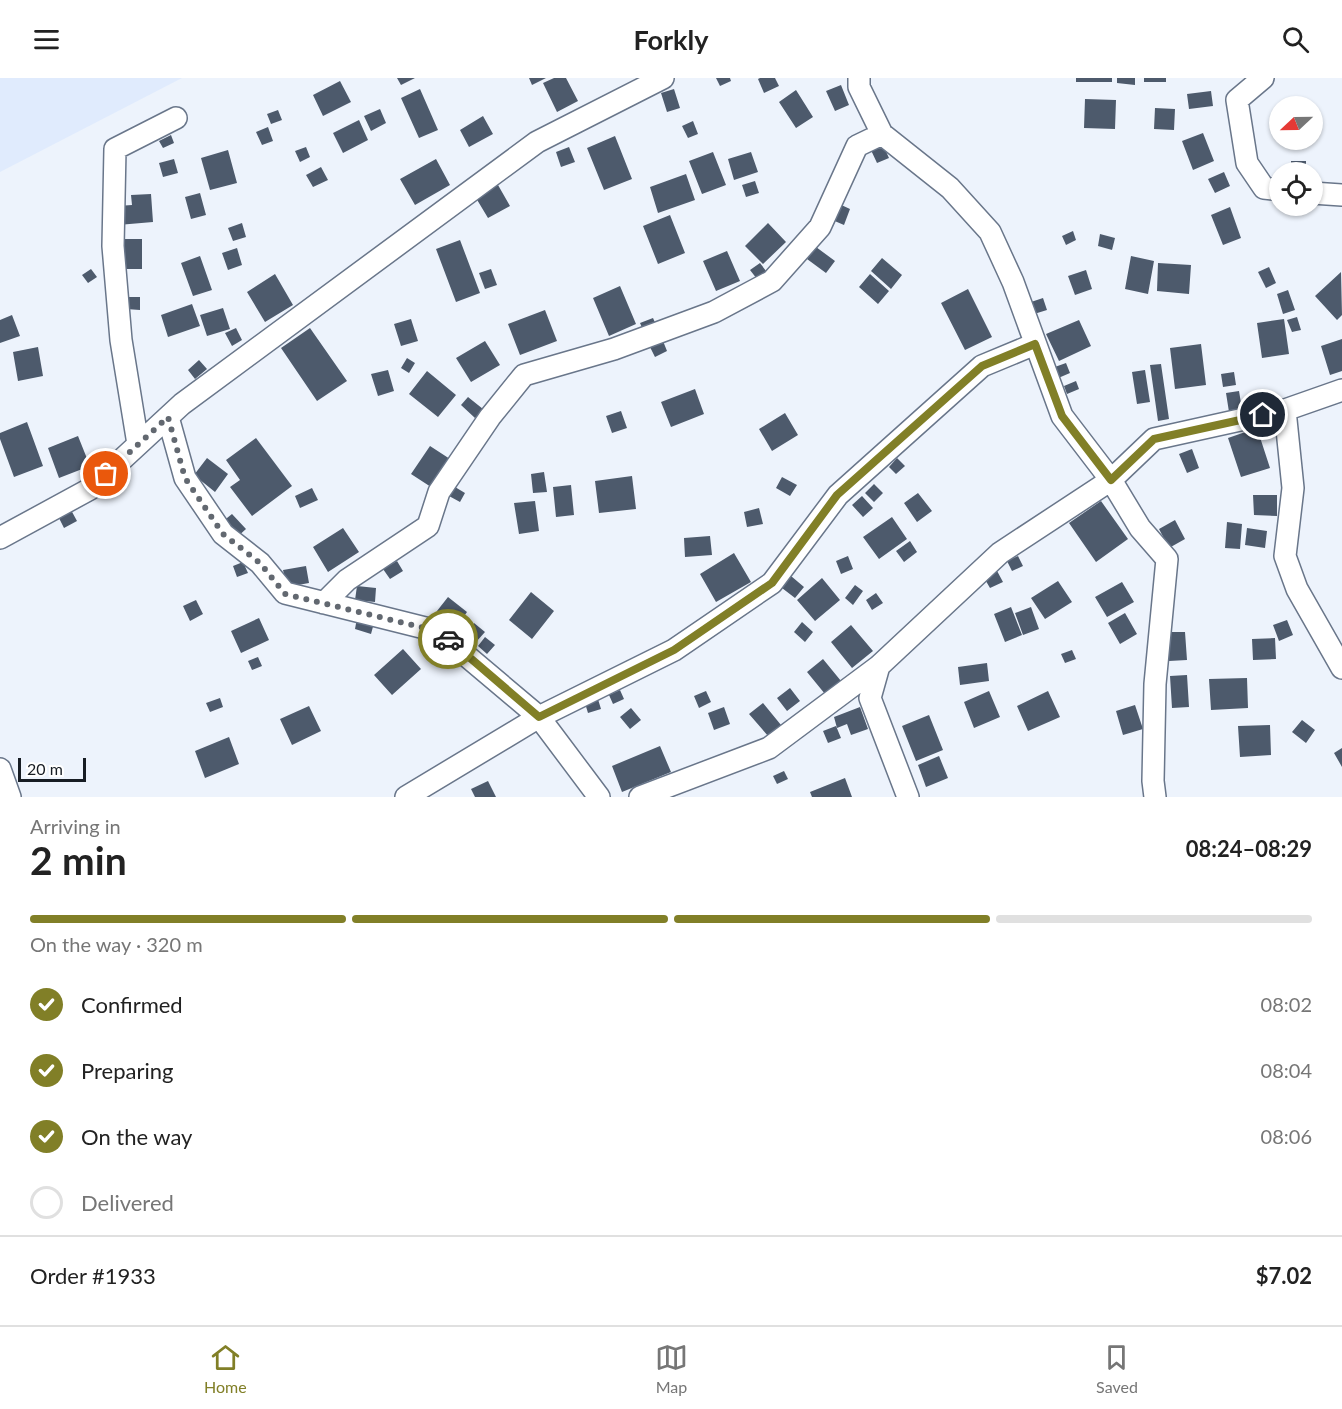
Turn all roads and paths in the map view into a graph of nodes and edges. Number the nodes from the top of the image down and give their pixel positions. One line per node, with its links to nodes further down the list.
1 (663, 78): 12 (street)
2 (859, 78): 5 (street)
3 (1263, 78): 6 (street)
4 (176, 118): 13 (street)
5 (882, 134): 9 (street); 16 (street)
6 (1269, 189)
7 (1323, 194): 8 (street)
8 (1342, 195)
9 (1035, 344): 14 (street); 19 (street)
10 (1342, 390): 11 (street)
11 (1285, 410): 14 (street); 18 (street)
12 (168, 417): 13 (street); 16 (street)
13 (138, 444): 15 (street)
14 (1111, 480): 17 (street); 26 (street)
15 (0, 538)
16 (324, 603): 19 (street)
17 (879, 666): 24 (street); 25 (street)
18 (1342, 668)
19 (539, 717): 22 (street); 23 (street)
20 (0, 769): 21 (street)
21 (10, 797)
22 (406, 797)
23 (599, 797)
24 (640, 797)
25 (908, 797)
26 (1155, 797)

